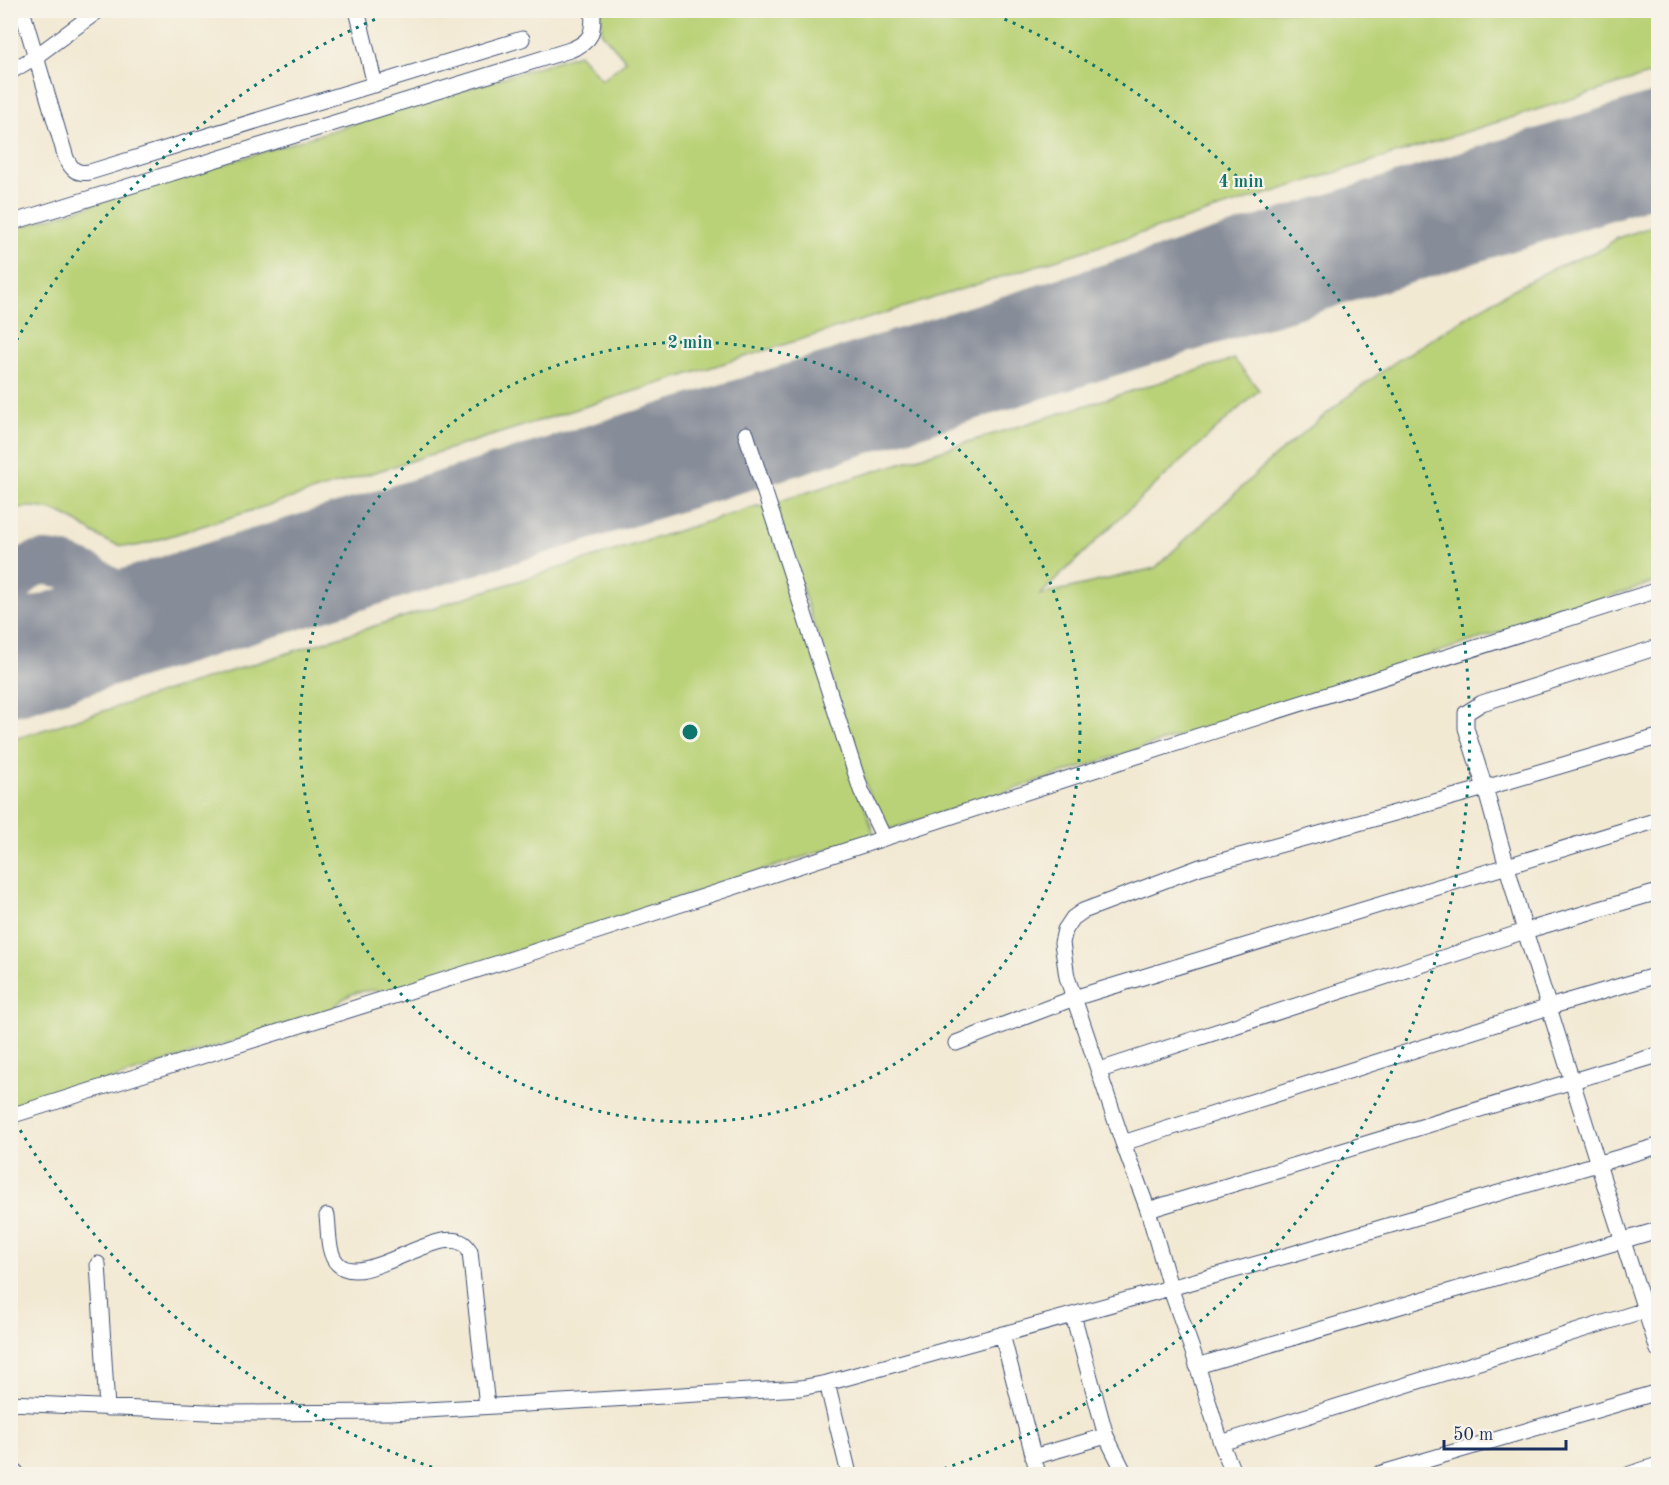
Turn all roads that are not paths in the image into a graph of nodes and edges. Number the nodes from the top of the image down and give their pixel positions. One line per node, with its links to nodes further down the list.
1 (22, 10): 6 (street)
2 (99, 10): 6 (street)
3 (357, 10): 8 (street)
4 (593, 10): 9 (street)
5 (522, 39): 8 (street)
6 (35, 57): 7 (street); 8 (street)
7 (10, 72)
8 (375, 85)
9 (10, 223)
10 (746, 434): 16 (street)
11 (1659, 590): 16 (street)
12 (1659, 647): 14 (street)
13 (1659, 737): 14 (street)
14 (1485, 788): 17 (street); 21 (street)
15 (1659, 820): 17 (street)
16 (884, 838): 27 (street)
17 (1506, 867): 19 (street); 21 (street)
18 (1659, 892): 19 (street)
19 (1525, 931): 22 (street); 25 (street)
20 (1659, 975): 22 (street)
21 (1074, 998): 23 (street); 25 (street)
22 (1549, 1007): 26 (street); 28 (street)
23 (956, 1043)
24 (1659, 1055): 26 (street)
25 (1100, 1070): 28 (street)
26 (1572, 1082): 30 (street); 31 (street)
27 (10, 1116)
28 (1123, 1143): 31 (street)
29 (1659, 1146): 30 (street)
30 (1598, 1164): 34 (street); 36 (street)
31 (1148, 1210): 36 (street)
32 (327, 1216): 45 (street)
33 (1659, 1230): 34 (street)
34 (1623, 1242): 37 (street); 41 (street)
35 (98, 1264): 46 (street)
36 (1170, 1287): 38 (street); 41 (street)
37 (1652, 1308): 40 (street); 48 (street)
38 (1074, 1315): 39 (street); 47 (street)
39 (1002, 1334): 42 (street); 49 (street)
40 (1659, 1350)
41 (1197, 1366): 48 (street)
42 (827, 1383): 45 (street); 51 (street)
43 (1659, 1392): 55 (street)
44 (10, 1403): 46 (street)
45 (487, 1406): 46 (street)
46 (106, 1408)
47 (1106, 1436): 49 (street); 53 (street)
48 (1221, 1443): 54 (street)
49 (1033, 1457): 52 (street)
50 (1659, 1465): 56 (street)
51 (849, 1474)
52 (1038, 1474)
53 (1125, 1474)
54 (1234, 1474)
55 (1379, 1474)
56 (1630, 1474)

